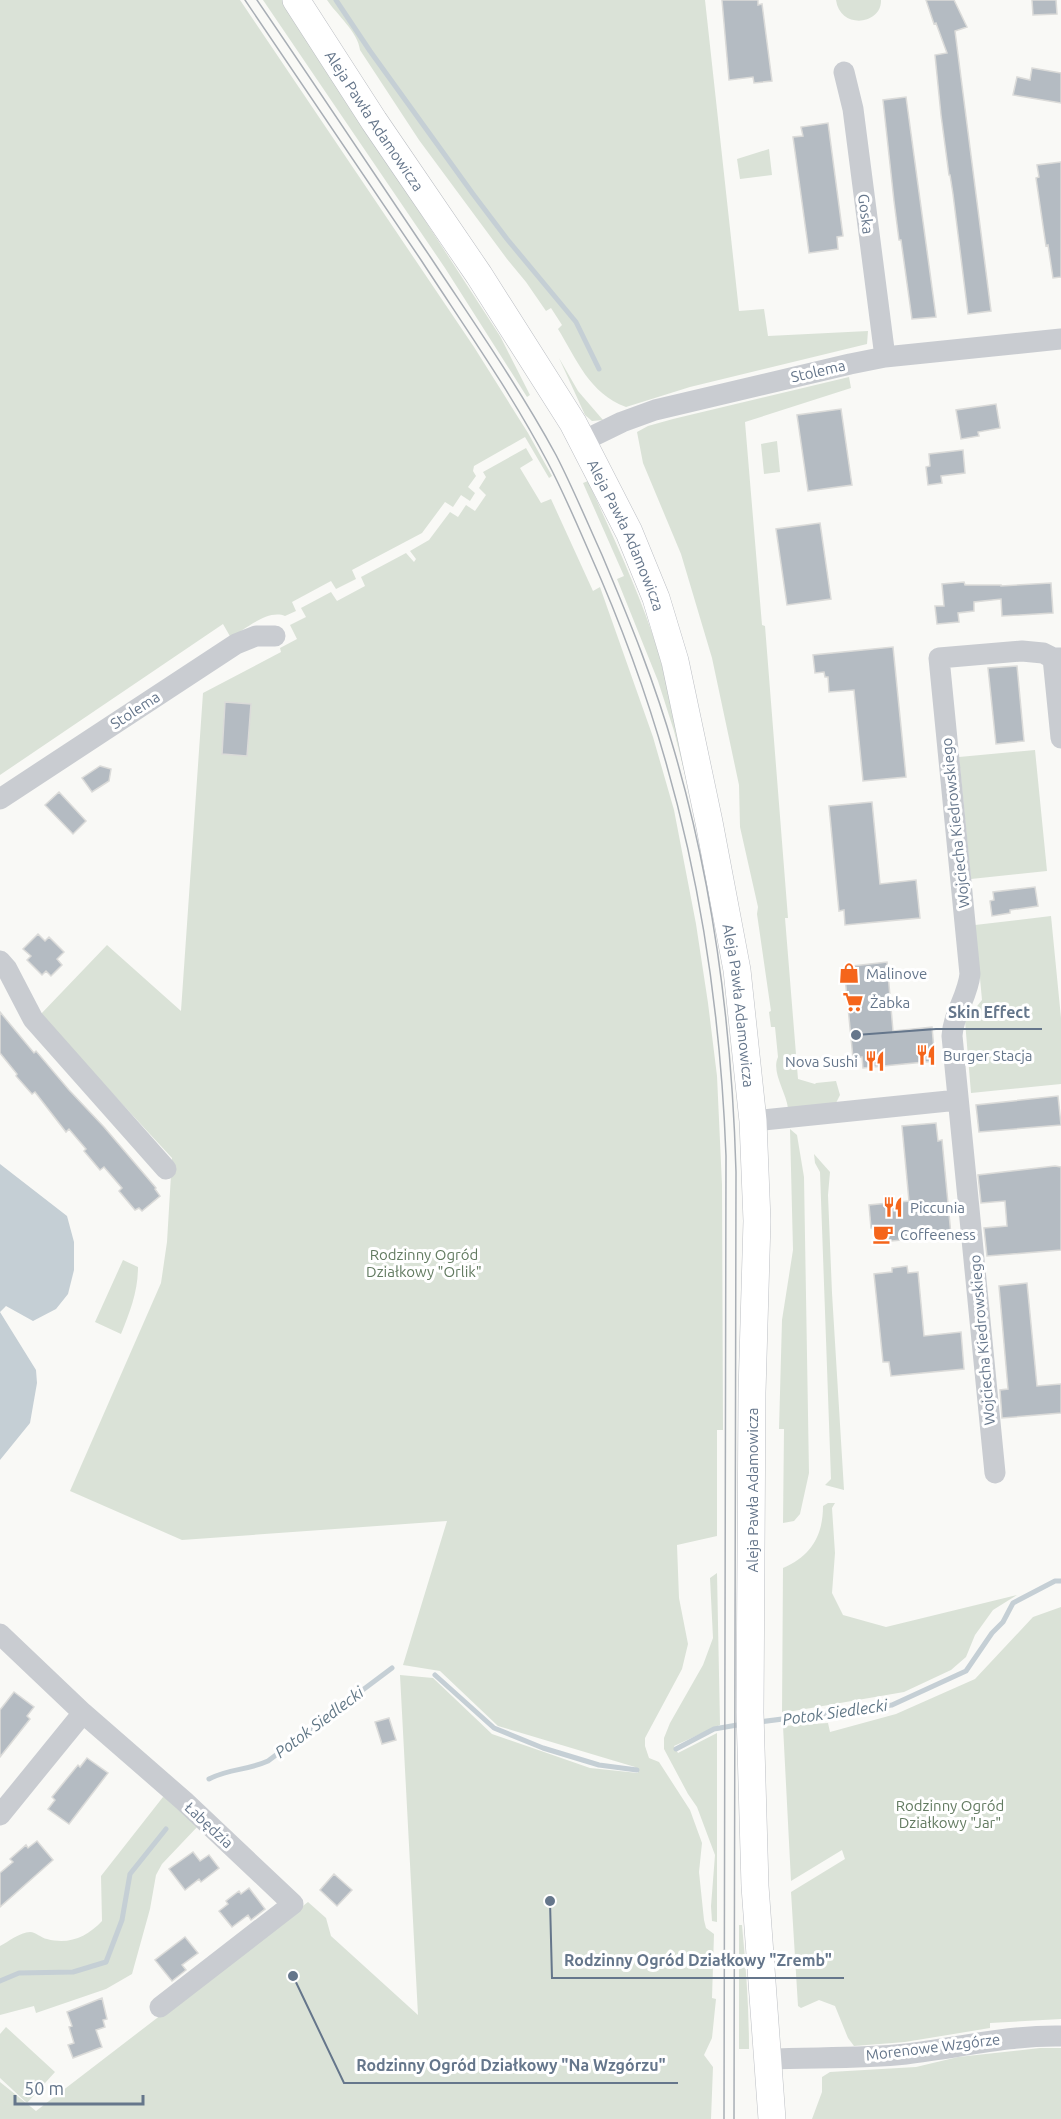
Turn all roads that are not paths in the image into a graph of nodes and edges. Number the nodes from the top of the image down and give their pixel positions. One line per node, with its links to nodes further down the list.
1 (296, 0): 5 (main road, Aleja Pawła Adamowicza)
2 (844, 72): 4 (street, Goska)
3 (1061, 339): 4 (street, Stolema)
4 (885, 357): 5 (street, Stolema)
5 (583, 441): 12 (main road, Aleja Pawła Adamowicza)
6 (275, 636): 9 (street, Stolema)
7 (1057, 658): 8 (street); 11 (street, Wojciecha Kiedrowskiego)
8 (1061, 738)
9 (0, 799)
10 (0, 961): 13 (street)
11 (958, 1100): 12 (street); 14 (street, Wojciecha Kiedrowskiego)
12 (753, 1121): 20 (main road, Aleja Pawła Adamowicza)
13 (166, 1169)
14 (995, 1473)
15 (0, 1634): 16 (street, Łabędzia)
16 (83, 1713): 17 (street); 18 (street, Łabędzia)
17 (0, 1815)
18 (159, 2007)
19 (1061, 2036): 20 (street, Morenowe Wzgórze)
20 (768, 2060): 21 (main road, Aleja Pawła Adamowicza)
21 (772, 2119)

